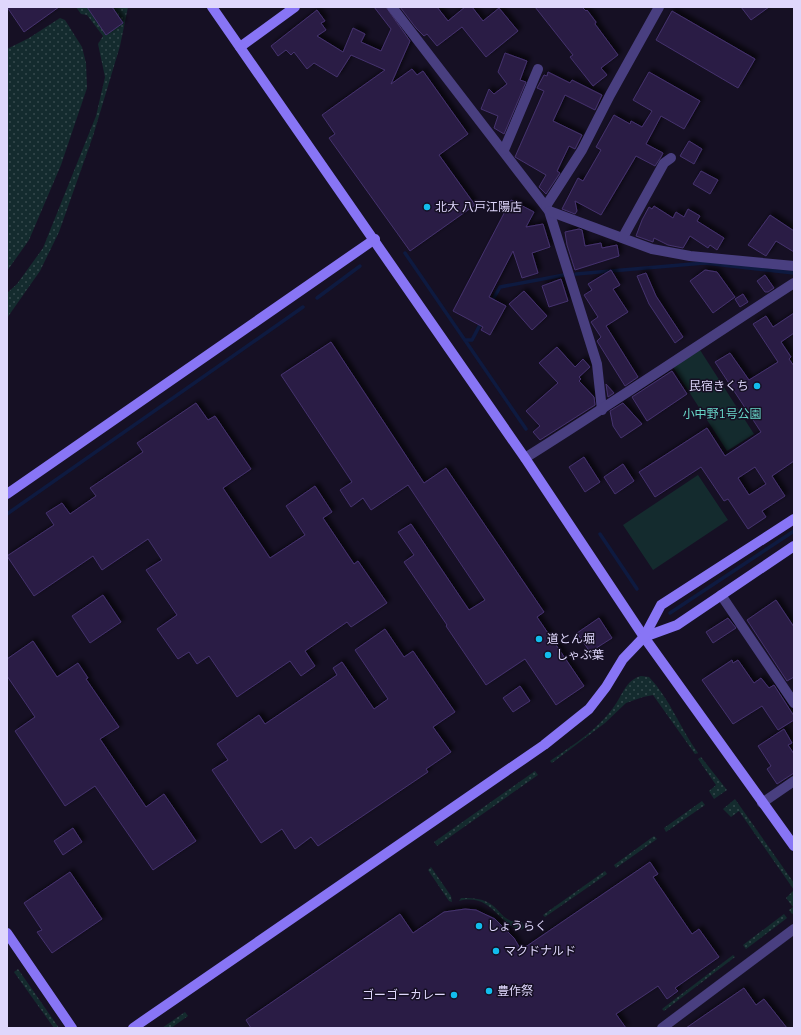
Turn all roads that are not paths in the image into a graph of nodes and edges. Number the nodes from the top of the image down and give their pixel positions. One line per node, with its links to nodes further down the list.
1 (212, 7): 5 (street)
2 (295, 7): 5 (street)
3 (392, 7): 7 (street)
4 (659, 7): 9 (street)
5 (240, 47): 11 (street)
6 (538, 69): 7 (street)
7 (504, 150): 9 (street)
8 (671, 158): 10 (street)
9 (547, 209): 10 (street); 14 (street)
10 (623, 237): 12 (street)
11 (375, 239): 15 (street); 16 (street)
12 (794, 266)
13 (794, 283): 14 (street)
14 (602, 410): 15 (street)
15 (525, 458): 20 (street)
16 (7, 494)
17 (794, 518): 20 (street)
18 (794, 546): 19 (street)
19 (721, 595): 20 (street); 21 (street)
20 (644, 637): 23 (street); 28 (street)
21 (794, 702)
22 (794, 782): 23 (street)
23 (762, 803): 24 (street)
24 (794, 846)
25 (794, 929): 29 (street)
26 (7, 934): 27 (street)
27 (72, 1028)
28 (133, 1028)
29 (662, 1028)

